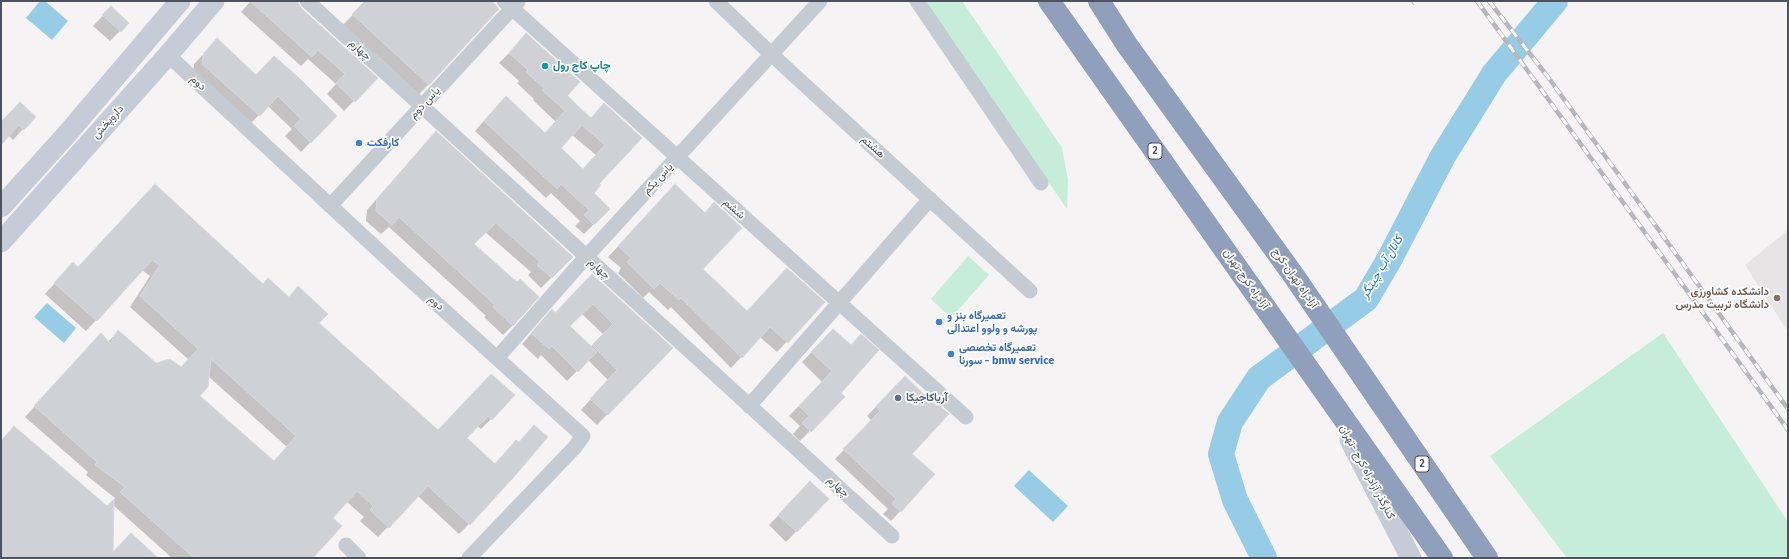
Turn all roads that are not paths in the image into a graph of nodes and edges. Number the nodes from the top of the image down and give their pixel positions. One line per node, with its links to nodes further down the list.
1 (180, 1): 14 (street, داروپخش)
2 (186, 1): 10 (street)
3 (307, 1): 13 (street, چهارم)
4 (716, 1): 11 (street, هشتم)
5 (820, 1): 11 (street, یاس یکم)
6 (916, 1): 17 (street)
7 (1049, 1): 26 (highway, آزادراه کرج-تهران / 2)
8 (1099, 1): 35 (highway, آزادراه تهران-کرج / 2)
9 (511, 4): 13 (street, یاس دوم); 16 (street, ششم)
10 (207, 8): 12 (street, داروپخش)
11 (771, 54): 16 (street, یاس یکم); 18 (street, هشتم)
12 (168, 55): 15 (street, داروپخش); 19 (street, دوم)
13 (422, 106): 19 (street, یاس دوم); 22 (street, چهارم)
14 (59, 143): 15 (street); 20 (street, داروپخش)
15 (76, 158): 21 (street, داروپخش)
16 (677, 158): 22 (street, یاس یکم); 24 (street, ششم)
17 (1041, 183)
18 (930, 199): 23 (street, هشتم); 24 (street)
19 (330, 206): 25 (street, دوم)
20 (1, 207)
21 (1, 242)
22 (586, 257): 25 (street, یاس یکم); 27 (street, چهارم)
23 (1030, 292)
24 (839, 303): 27 (street); 28 (street, ششم)
25 (497, 358): 32 (street, دوم)
26 (1321, 386): 33 (street, کنارگذر آزادراه کرج -تهران); 34 (highway, آزادراه کرج-تهران / 2)
27 (749, 406): 29 (street, چهارم)
28 (966, 417)
29 (892, 536)
30 (346, 545): 31 (street)
31 (359, 558)
32 (469, 558)
33 (1411, 558)
34 (1442, 558)
35 (1487, 558)

